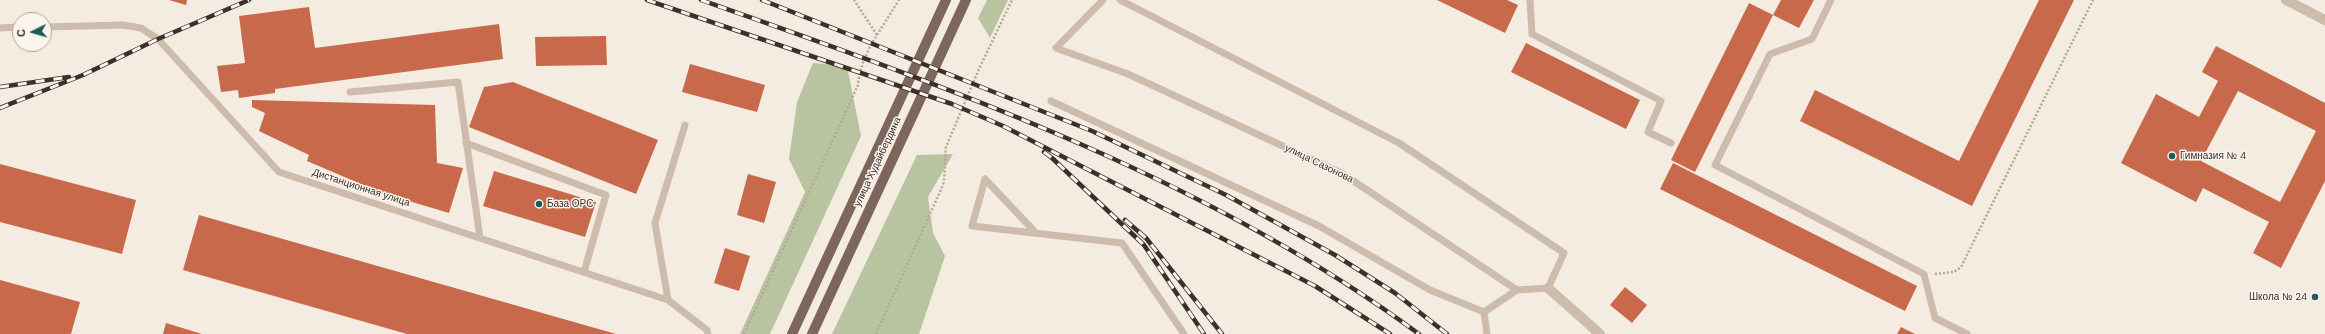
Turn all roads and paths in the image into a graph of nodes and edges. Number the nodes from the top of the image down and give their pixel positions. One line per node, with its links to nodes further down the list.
1 (854, 0): 16 (path)
2 (899, 0): 16 (path)
3 (946, 0): 32 (main road, улица Худайбердина)
4 (966, 0): 33 (main road, улица Худайбердина)
5 (1012, 0): 34 (path)
6 (1103, 0): 27 (lane, улица Сазонова)
7 (1120, 0): 26 (lane)
8 (1530, 0): 21 (lane)
9 (1831, 0): 25 (lane)
10 (2093, 0): 25 (path)
11 (2286, 0): 12 (street)
12 (2325, 20)
13 (12, 27): 15 (lane)
14 (52, 27): 23 (lane, Дистанционная улица)
15 (0, 28)
16 (877, 36): 31 (path)
17 (350, 92): 20 (lane)
18 (1051, 101): 29 (lane)
19 (685, 126): 28 (lane)
20 (466, 143): 23 (lane); 24 (lane)
21 (1671, 143)
22 (1036, 233): 22 (lane); 35 (lane)
23 (480, 238): 24 (lane, Дистанционная улица)
24 (584, 272): 28 (lane, Дистанционная улица)
25 (1924, 274): 38 (lane)
26 (1548, 288): 27 (lane); 37 (street)
27 (1517, 290): 29 (lane)
28 (668, 300): 30 (lane, Дистанционная улица)
29 (1484, 312): 36 (lane)
30 (708, 334)
31 (744, 334)
32 (792, 334)
33 (812, 334)
34 (876, 334)
35 (1184, 334)
36 (1487, 334)
37 (1600, 334)
38 (1967, 334)

